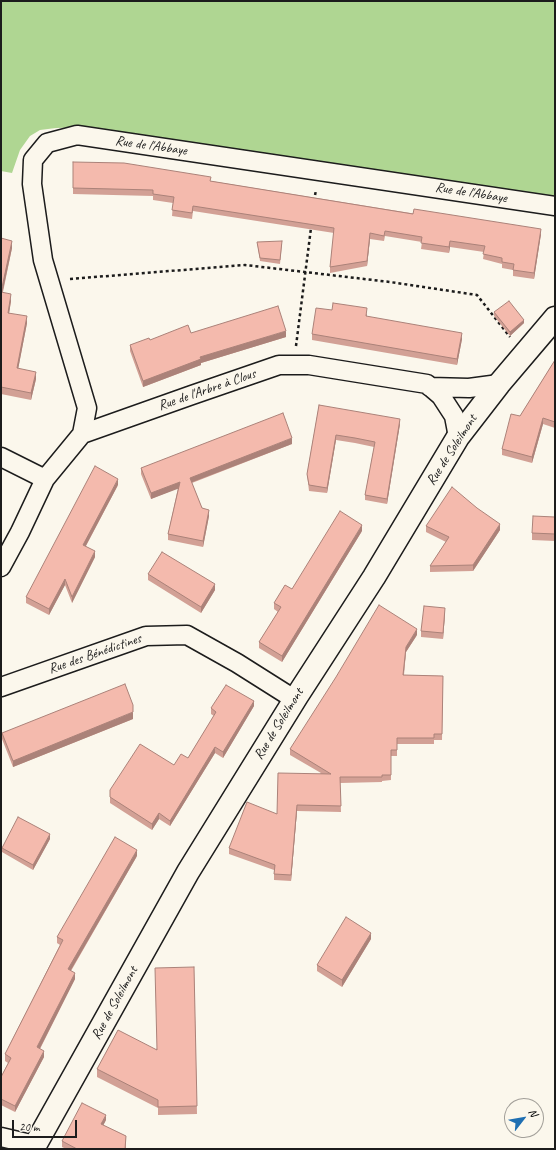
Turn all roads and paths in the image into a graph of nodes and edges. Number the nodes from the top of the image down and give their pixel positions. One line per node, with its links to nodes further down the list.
1 (318, 170): 2 (path); 3 (street, Rue de l'Abbaye); 8 (street, Rue de l'Abbaye)
2 (314, 201)
3 (535, 203): 4 (street, Rue de l'Abbaye); 5 (street)
4 (555, 206)
5 (555, 214)
6 (311, 225): 7 (path)
7 (305, 271): 8 (path); 10 (path); 11 (path)
8 (49, 280): 14 (street, Rue de l'Abbaye)
9 (555, 318): 10 (street, Rue de Soleilmont)
10 (523, 355): 12 (street, Rue de Soleilmont)
11 (303, 365): 13 (street, Rue de l'Arbre à Clous); 14 (street, Rue de l'Arbre à Clous)
12 (499, 384): 13 (street); 15 (street, Rue de Soleilmont)
13 (430, 387): 15 (street, Rue de l'Arbre à Clous)
14 (82, 434): 17 (street)
15 (458, 437): 20 (street, Rue de Soleilmont)
16 (1, 457): 17 (street)
17 (45, 479): 18 (street)
18 (1, 567)
19 (1, 687): 20 (street, Rue des Bénédictines)
20 (294, 699): 22 (street, Rue de Soleilmont)
21 (1, 1137): 22 (street)
22 (34, 1147)

